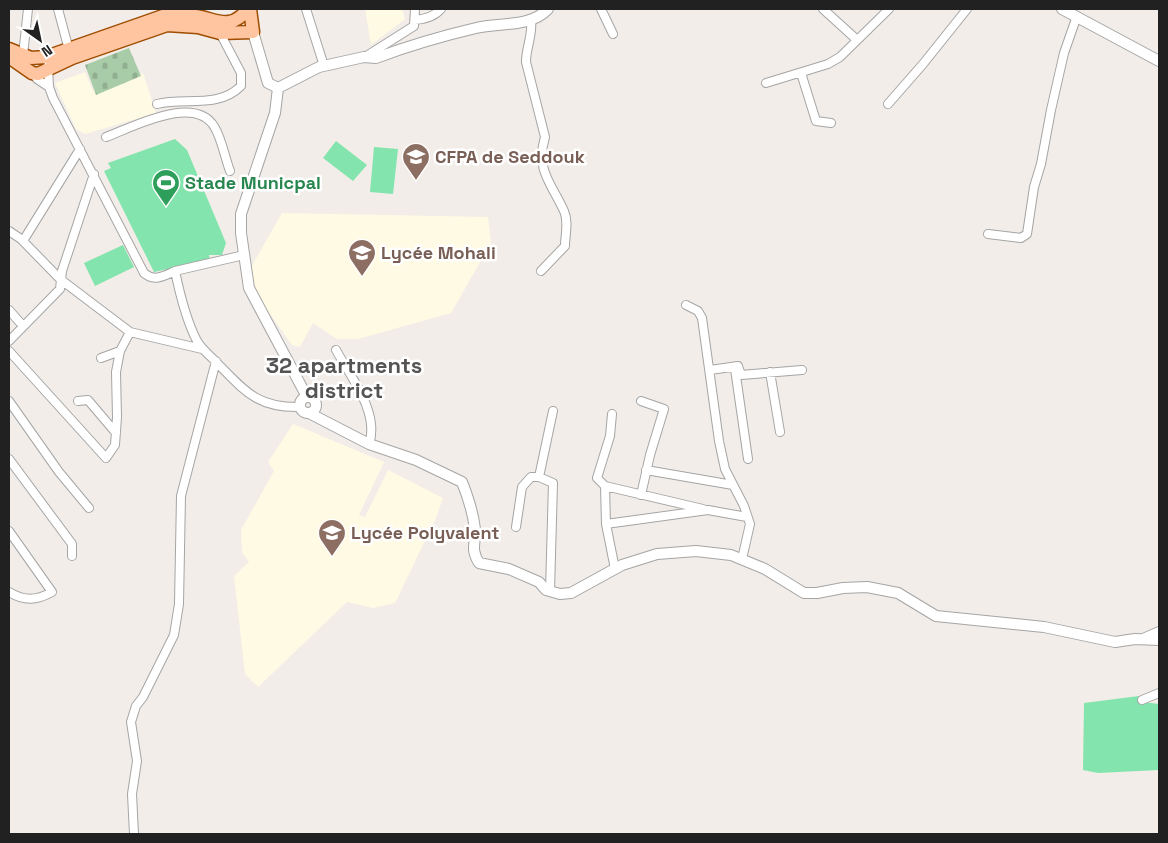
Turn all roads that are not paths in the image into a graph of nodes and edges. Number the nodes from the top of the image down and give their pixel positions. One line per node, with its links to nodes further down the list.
1 (28, 9): 23 (street)
2 (58, 9): 22 (street)
3 (249, 9): 13 (main road); 17 (main road)
4 (306, 9): 28 (street)
5 (414, 9): 15 (street)
6 (441, 9): 15 (street)
7 (548, 9): 16 (street)
8 (601, 9): 19 (street)
9 (823, 9): 20 (street)
10 (966, 9): 36 (street)
11 (1062, 9): 14 (street)
12 (884, 10): 20 (street)
13 (194, 12): 22 (main road)
14 (1077, 16): 26 (street); 44 (street)
15 (415, 20): 25 (street)
16 (531, 20): 25 (street); 48 (street)
17 (253, 32): 18 (main road); 33 (street)
18 (220, 33): 27 (main road); 34 (street)
19 (613, 34)
20 (856, 39): 30 (street)
21 (9, 49): 23 (main road)
22 (69, 50): 27 (main road)
23 (27, 56): 27 (main road); 29 (street)
24 (9, 57): 29 (main road)
25 (364, 57): 28 (street)
26 (1159, 61)
27 (47, 63): 29 (main road); 32 (street)
28 (324, 66): 33 (street)
29 (32, 73): 32 (street)
30 (801, 73): 31 (street); 38 (street)
31 (766, 82)
32 (49, 87): 40 (street)
33 (278, 88): 46 (street)
34 (182, 101): 35 (street); 37 (street)
35 (157, 104)
36 (888, 104)
37 (185, 111): 39 (street); 41 (street)
38 (830, 123)
39 (106, 137)
40 (80, 149): 42 (street); 45 (street)
41 (230, 171)
42 (94, 174): 47 (street); 49 (street)
43 (9, 231): 45 (street)
44 (988, 234)
45 (23, 240): 49 (street)
46 (244, 255): 47 (street); 68 (street)
47 (175, 271): 55 (street)
48 (541, 271)
49 (60, 280): 52 (street); 53 (street)
50 (686, 305): 62 (street)
51 (9, 310): 52 (street)
52 (23, 326): 54 (street)
53 (130, 332): 55 (street); 58 (street)
54 (9, 341)
55 (203, 349): 60 (street)
56 (336, 350): 73 (street)
57 (9, 351): 72 (street)
58 (120, 351): 59 (street); 72 (street)
59 (102, 358)
60 (216, 362): 68 (street); 97 (street)
61 (735, 367): 62 (street); 64 (street); 75 (street)
62 (710, 370): 78 (street)
63 (802, 370): 64 (street)
64 (770, 372): 71 (street)
65 (9, 401): 81 (street)
66 (641, 401): 76 (street)
67 (78, 402): 72 (street)
68 (311, 411): 73 (street)
69 (552, 411): 77 (street)
70 (612, 414): 79 (street)
71 (780, 432)
72 (116, 433)
73 (370, 444): 90 (street)
74 (9, 459): 87 (street)
75 (748, 459)
76 (646, 470): 78 (street); 80 (street)
77 (540, 477): 85 (street); 90 (street)
78 (733, 485): 83 (street)
79 (605, 486): 80 (street); 84 (street)
80 (641, 495): 82 (street)
81 (89, 508)
82 (708, 510): 83 (street); 84 (street)
83 (747, 517): 88 (street)
84 (606, 524): 89 (street)
85 (516, 527)
86 (9, 531): 91 (street)
87 (72, 556)
88 (742, 559): 89 (street); 93 (street)
89 (615, 568): 90 (street)
90 (550, 591)
91 (9, 592)
92 (1159, 631): 93 (street)
93 (1142, 639): 94 (street)
94 (1159, 640)
95 (1159, 693): 96 (street)
96 (1142, 700)
97 (134, 834)

